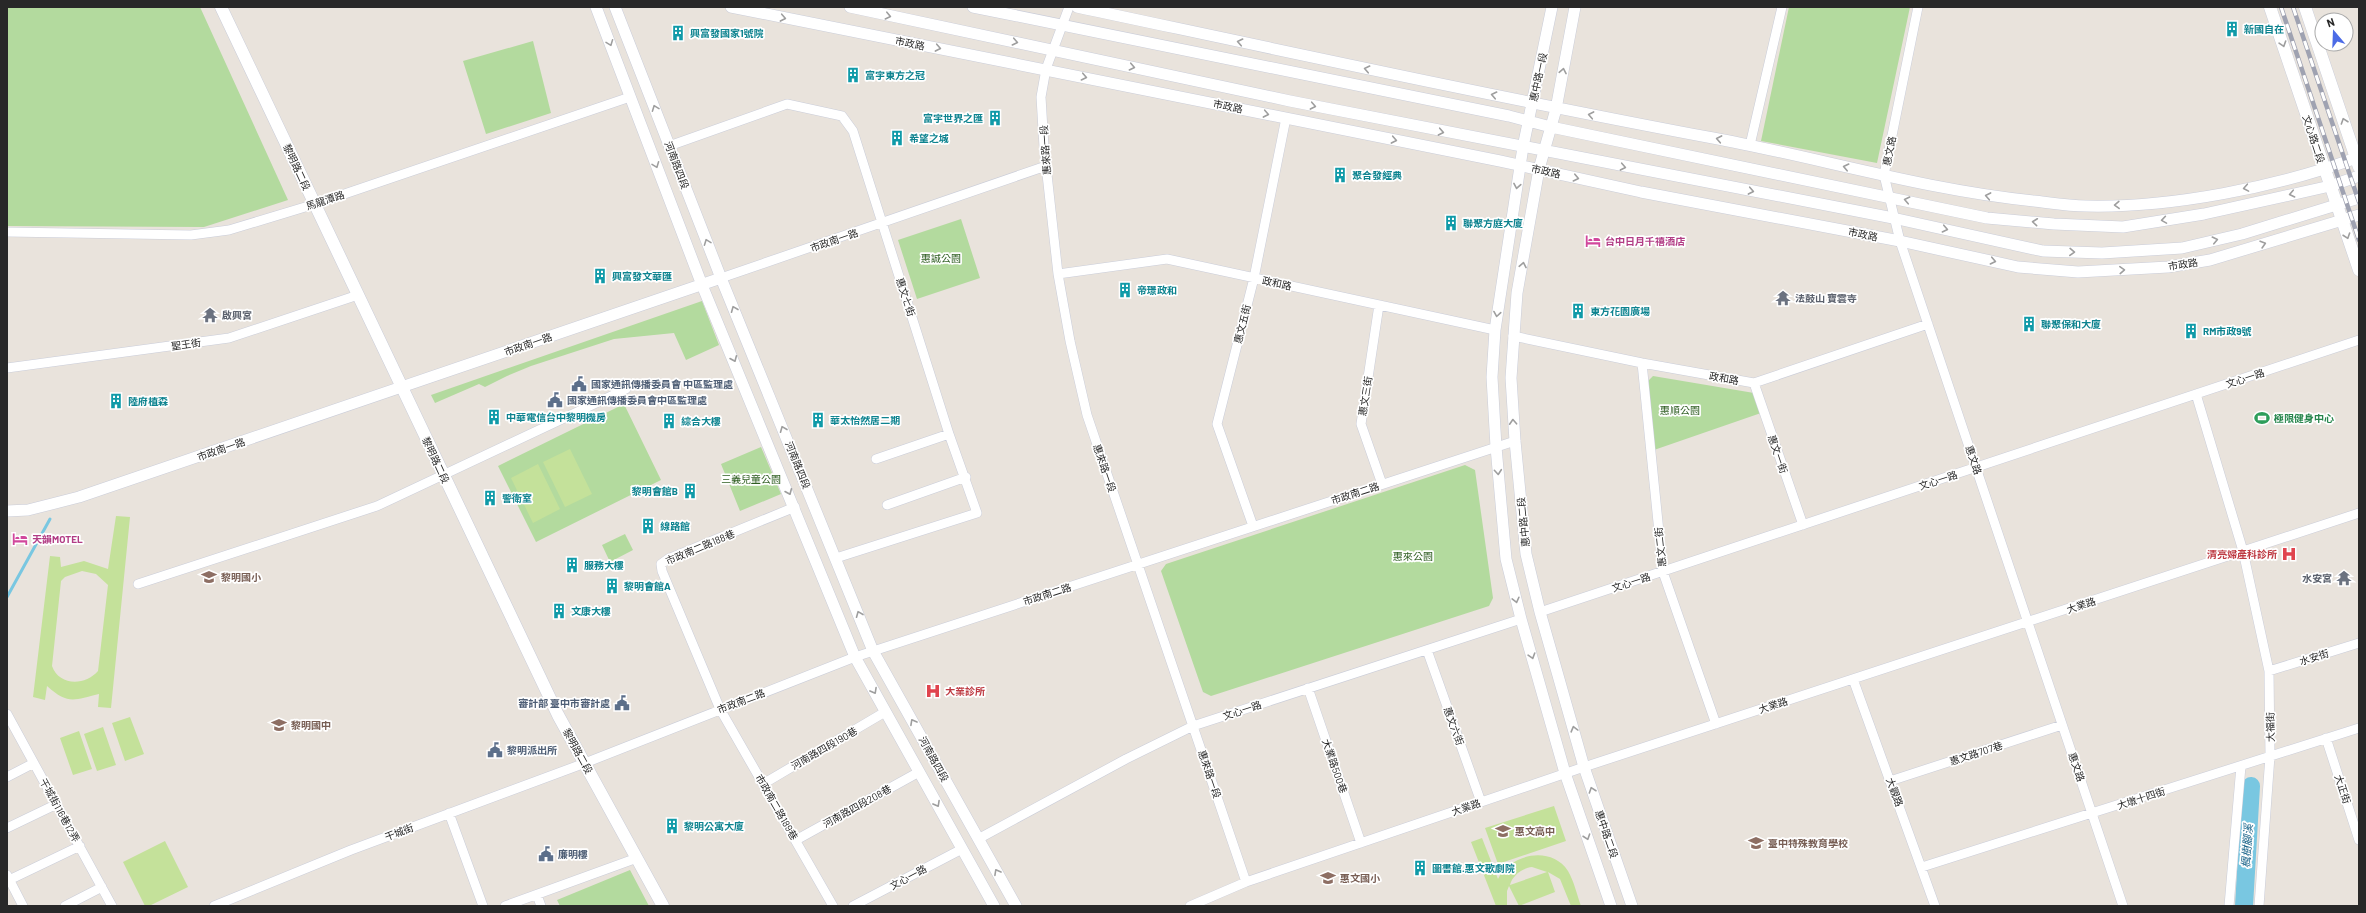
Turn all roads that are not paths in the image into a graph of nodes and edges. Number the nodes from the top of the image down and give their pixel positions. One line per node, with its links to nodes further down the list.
1 (221, 7): 38 (main road, 黎明路二段)
2 (596, 7): 18 (street, 河南路四段, one-way to 18)
3 (615, 7): 25 (street, 河南路四段, one-way to 3)
4 (731, 7): 17 (street, 市政路, one-way to 17)
5 (850, 7): 16 (street, 市政路, one-way to 16)
6 (973, 7): 15 (street)
7 (1069, 7): 15 (street, 惠來路一段)
8 (1077, 7): 19 (street, one-way to 8)
9 (1552, 7): 19 (street, 惠中路一段)
10 (1575, 7): 20 (street, one-way to 10)
11 (1782, 7): 24 (street)
12 (1918, 7): 33 (street, 惠文路)
13 (2270, 7): 32 (main road, 文心路二段, one-way to 32)
14 (2305, 7): 28 (main road, one-way to 14)
15 (1062, 26): 16 (street, 惠來路一段); 22 (street)
16 (1052, 50): 17 (street, 惠來路一段); 26 (street, 市政路, one-way to 26)
17 (1046, 69): 21 (street, 市政路, one-way to 21); 29 (street, 惠來路一段)
18 (630, 97): 38 (street, 馬龍潭路); 50 (street, 河南路四段, one-way to 50)
19 (1532, 103): 20 (street); 22 (street, 惠中路一段)
20 (1556, 109): 23 (street); 24 (street, one-way to 20)
21 (1286, 118): 30 (street, 市政路, one-way to 30); 49 (street, 惠文五街)
22 (1529, 121): 23 (street); 26 (street, 惠中路一段)
23 (1551, 127): 27 (street, 惠中路二段); 36 (street)
24 (1750, 145): 33 (street, one-way to 24)
25 (669, 146): 43 (street, 惠文七街); 48 (street, 河南路四段, one-way to 25)
26 (1523, 147): 27 (street, 市政路); 30 (street, 惠中路二段)
27 (1544, 152): 31 (street, 惠中路二段); 41 (street, 市政路, one-way to 41)
28 (2358, 162): 32 (street)
29 (1046, 166): 43 (street, 市政南一路); 47 (street, 惠來路一段)
30 (1520, 166): 31 (street, 市政路); 54 (street, 惠中路二段, one-way to 54)
31 (1539, 169): 45 (street, 市政路, one-way to 45); 55 (street, 惠中路二段, one-way to 31)
32 (2324, 170): 33 (street, one-way to 33); 35 (main road, 文心路二段)
33 (1884, 175): 36 (street, 惠文路)
34 (2359, 176): 35 (street)
35 (2330, 186): 36 (street, one-way to 36); 39 (main road, 文心路二段)
36 (1888, 196): 41 (street, 惠文路)
37 (2359, 198): 39 (street, 市政路)
38 (315, 204): 44 (street, 馬龍潭路); 51 (main road, 黎明路二段)
39 (2337, 205): 41 (street, 市政路, one-way to 39); 42 (main road, 文心路二段)
40 (2359, 215): 42 (street, 市政路)
41 (1893, 218): 45 (street, 惠文路)
42 (2342, 221): 45 (street, 市政路, one-way to 42); 46 (main road, 文心路二段, one-way to 46)
43 (882, 223): 48 (street, 市政南一路); 63 (street, 惠文七街)
44 (7, 232)
45 (1900, 241): 53 (street, 惠文路)
46 (2359, 270)
47 (1058, 274): 49 (street, 政和路); 79 (street, 惠來路一段)
48 (721, 278): 50 (street, 市政南一路); 78 (street, 河南路四段, one-way to 48)
49 (1254, 278): 52 (street, 政和路); 76 (street, 惠文五街)
50 (702, 285): 60 (street, 市政南一路); 72 (street, 河南路四段, one-way to 72)
51 (358, 295): 58 (street, 聖王街); 60 (main road, 黎明路二段)
52 (1379, 305): 54 (street, 政和路); 70 (street, 惠文三街)
53 (1928, 324): 59 (street, 政和路); 67 (street, 惠文路)
54 (1495, 330): 65 (street, 惠中路二段)
55 (1513, 336): 57 (street, 政和路); 64 (street, 惠中路二段, one-way to 55)
56 (2359, 340): 62 (street, 文心一路)
57 (1642, 363): 59 (street, 政和路); 80 (street, 惠文二街)
58 (7, 368)
59 (1754, 383): 75 (street, 惠文一街)
60 (402, 387): 68 (main road, 黎明路二段); 73 (street, 市政南一路)
61 (626, 389): 68 (street)
62 (2196, 394): 67 (street, 文心一路); 77 (street, 大福街)
63 (949, 434): 66 (street); 69 (street, 惠文七街)
64 (1514, 441): 65 (street, 市政南二路); 82 (street, 惠中路二段)
65 (1496, 447): 70 (street, 市政南二路); 83 (street, 惠中路二段, one-way to 83)
66 (876, 459)
67 (1976, 467): 75 (street, 文心一路); 84 (street, 惠文路)
68 (443, 474): 81 (street); 102 (main road, 黎明路二段)
69 (965, 478): 71 (street); 78 (street, 惠文七街)
70 (1382, 484): 76 (street, 市政南二路)
71 (887, 505)
72 (795, 507): 88 (street, 河南路四段); 92 (street, 市政南二路188巷)
73 (7, 511)
74 (2359, 513): 77 (street, 大業路)
75 (1803, 525): 80 (street, 文心一路)
76 (1253, 526): 79 (street, 市政南二路)
77 (2243, 551): 84 (street, 大業路); 89 (street, 大福街)
78 (836, 558): 87 (street, 河南路四段, one-way to 78)
79 (1138, 564): 87 (street, 市政南二路); 97 (street, 惠來路一段)
80 (1663, 572): 82 (street, 文心一路); 95 (street, 惠文二街)
81 (138, 584)
82 (1540, 612): 104 (street, 惠中路二段, one-way to 82)
83 (1521, 619): 86 (street, 文心一路); 106 (street, 惠中路二段, one-way to 106)
84 (2028, 622): 90 (street, 大業路); 96 (street, 惠文路)
85 (2359, 643): 89 (street, 水安街)
86 (1427, 650): 91 (street, 文心一路); 110 (street, 惠文六街)
87 (873, 651): 88 (street, 市政南二路); 115 (street, 河南路四段, one-way to 87)
88 (855, 657): 92 (street, 市政南二路); 93 (street, 河南路四段, one-way to 93)
89 (2269, 671): 100 (street, 大福街)
90 (1853, 679): 95 (street, 大業路); 108 (street, 大觀路)
91 (1308, 688): 97 (street, 文心一路); 118 (street, 大業路500巷)
92 (720, 709): 102 (street, 市政南二路); 109 (street, 市政南二路189巷)
93 (885, 712): 105 (street, 河南路四段); 109 (street, 河南路四段190巷)
94 (8, 720): 101 (street, 干城街116巷12弄)
95 (1716, 724): 104 (street, 大業路)
96 (2062, 725): 108 (street, 惠文路707巷); 113 (street, 惠文路)
97 (1193, 726): 115 (street, 文心一路); 124 (street, 惠來路一段)
98 (2359, 728): 99 (street, 大墩十四街)
99 (2326, 738): 100 (street, 大墩十四街); 117 (street, 大正街)
100 (2270, 756): 103 (street, 大墩十四街); 145 (street, 大福街)
101 (34, 763): 107 (street); 111 (street, 干城街116巷12弄)
102 (585, 763): 112 (street, 干城街); 121 (main road, 黎明路二段)
103 (2242, 766): 113 (street, 大墩十四街); 144 (street)
104 (1584, 767): 106 (street, 大業路); 141 (street, 惠中路二段, one-way to 104)
105 (919, 772): 116 (street, 河南路四段208巷); 120 (street, 河南路四段, one-way to 120)
106 (1565, 773): 110 (street, 大業路); 140 (street, 惠中路二段, one-way to 140)
107 (7, 776)
108 (1890, 781): 122 (street, 大觀路)
109 (763, 784): 116 (street, 市政南二路189巷)
110 (1481, 802): 118 (street, 大業路)
111 (56, 804): 114 (street); 119 (street, 干城街116巷12弄)
112 (449, 813): 130 (street, 干城街); 131 (street)
113 (2092, 813): 122 (street, 大墩十四街); 143 (street, 惠文路)
114 (7, 828)
115 (978, 839): 138 (street, 河南路四段, one-way to 115)
116 (796, 840): 135 (street, 市政南二路189巷)
117 (2359, 840)
118 (1361, 843): 124 (street, 大業路)
119 (80, 846): 123 (street); 125 (street, 干城街116巷12弄)
120 (962, 849): 136 (street, 文心一路); 137 (street, 河南路四段)
121 (637, 858): 126 (street); 134 (main road, 黎明路二段)
122 (1922, 867): 142 (street, 大觀路)
123 (8, 879): 127 (street)
124 (1246, 882): 139 (street, 大業路)
125 (102, 887): 128 (street); 129 (street, 干城街116巷12弄)
126 (537, 895): 132 (street); 133 (street)
127 (23, 906)
128 (65, 906)
129 (112, 906)
130 (214, 906)
131 (483, 906)
132 (505, 906)
133 (542, 906)
134 (663, 906)
135 (833, 906)
136 (853, 906)
137 (994, 906)
138 (1016, 906)
139 (1190, 906)
140 (1611, 906)
141 (1632, 906)
142 (1935, 906)
143 (2123, 906)
144 (2229, 906)
145 (2259, 906)

